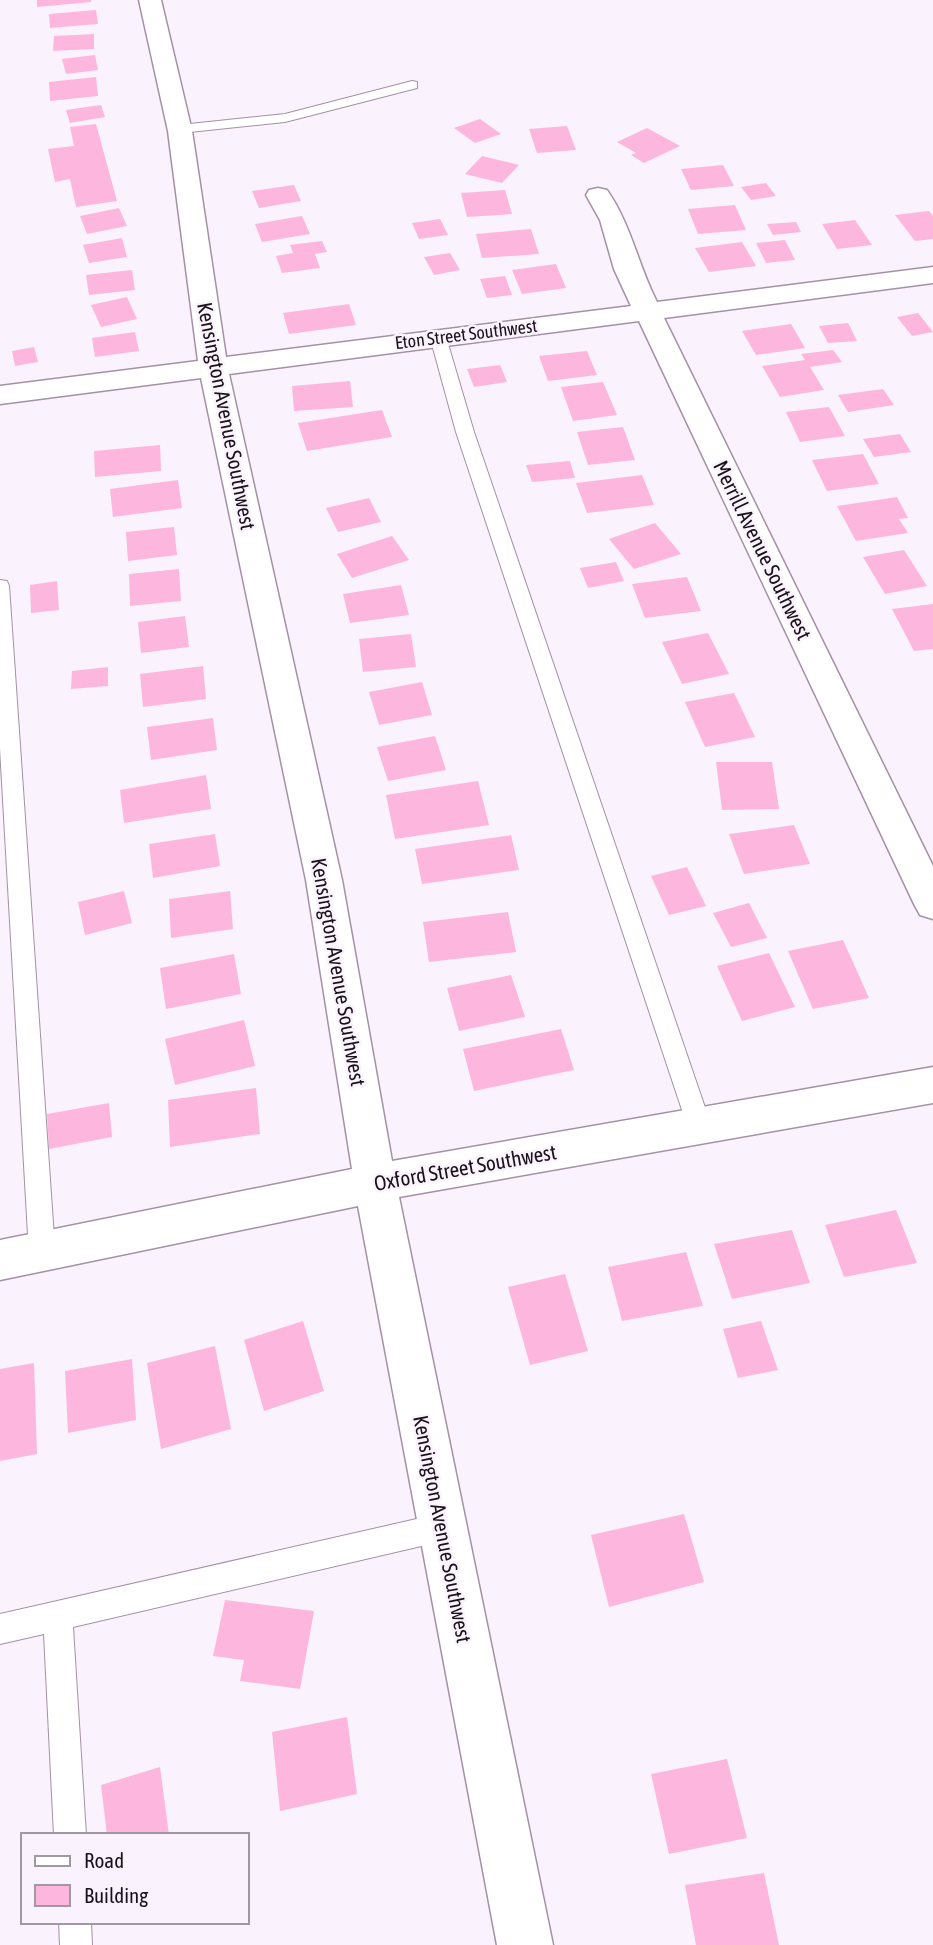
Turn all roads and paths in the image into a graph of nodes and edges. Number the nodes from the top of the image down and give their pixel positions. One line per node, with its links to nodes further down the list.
1 (150, 0): 3 (street, Kensington Avenue Southwest)
2 (412, 85): 3 (lane)
3 (180, 129): 8 (street, Kensington Avenue Southwest)
4 (598, 195): 6 (street, Merrill Avenue Southwest)
5 (933, 275): 6 (street, Eton Street Southwest)
6 (647, 310): 7 (street, Eton Street Southwest); 11 (street, Merrill Avenue Southwest)
7 (438, 337): 8 (street, Eton Street Southwest); 13 (lane)
8 (214, 367): 9 (street, Eton Street Southwest); 14 (street, Kensington Avenue Southwest)
9 (0, 395)
10 (0, 586): 15 (lane)
11 (933, 904)
12 (933, 1085): 13 (street, Oxford Street Southwest)
13 (699, 1125): 14 (street, Oxford Street Southwest)
14 (375, 1183): 15 (street, Oxford Street Southwest); 17 (street, Kensington Avenue Southwest)
15 (42, 1252): 16 (street, Oxford Street Southwest)
16 (0, 1260)
17 (443, 1527): 18 (lane); 23 (street, Kensington Avenue Southwest)
18 (58, 1616): 19 (lane); 20 (lane)
19 (0, 1629)
20 (70, 1833)
21 (75, 1924): 22 (lane)
22 (76, 1945)
23 (525, 1945)

